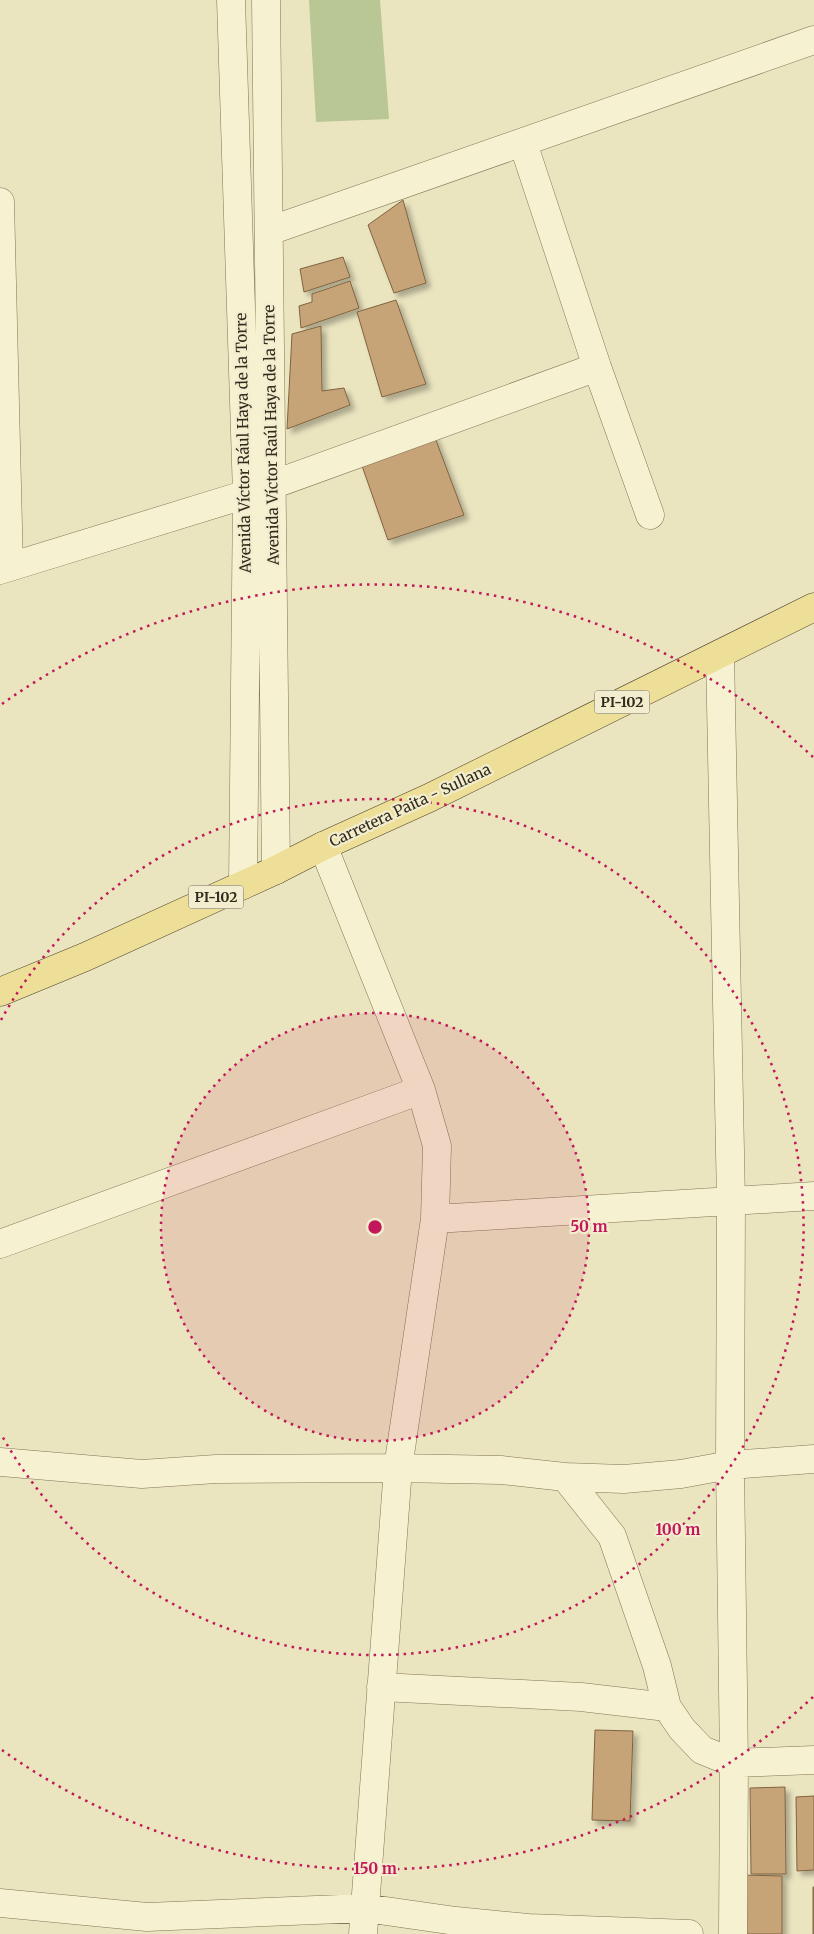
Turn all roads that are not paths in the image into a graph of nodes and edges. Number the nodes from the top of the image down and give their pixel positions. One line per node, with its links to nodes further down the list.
1 (231, 0): 9 (street, Avenida Víctor Rául Haya de la Torre)
2 (266, 0): 6 (street, Avenida Víctor Raúl Haya de la Torre)
3 (814, 40): 4 (street)
4 (523, 143): 6 (street); 7 (street)
5 (0, 202): 11 (street)
6 (269, 231): 8 (street, Avenida Víctor Raúl Haya de la Torre)
7 (597, 367): 8 (street); 10 (street)
8 (273, 484): 9 (street); 15 (street, Avenida Víctor Raúl Haya de la Torre)
9 (246, 494): 11 (street); 16 (street, Avenida Víctor Rául Haya de la Torre)
10 (650, 515)
11 (4, 569)
12 (814, 607): 13 (main road, Carretera Paita - Sullana / PI-102)
13 (720, 654): 14 (main road, Carretera Paita - Sullana / PI-102); 20 (street)
14 (322, 846): 15 (main road, Carretera Paita - Sullana / PI-102); 18 (street)
15 (276, 870): 16 (main road, Carretera Paita - Sullana / PI-102)
16 (243, 885): 17 (main road, Carretera Paita - Sullana / PI-102)
17 (0, 992)
18 (421, 1090): 21 (street); 22 (street)
19 (814, 1196): 20 (street)
20 (731, 1201): 21 (street); 25 (street)
21 (435, 1218): 26 (street)
22 (0, 1244)
23 (814, 1459): 25 (street)
24 (0, 1462): 26 (street)
25 (730, 1465): 27 (street); 31 (street)
26 (398, 1468): 27 (street); 28 (street)
27 (565, 1477): 29 (street)
28 (381, 1687): 29 (street); 33 (street)
29 (667, 1707): 31 (street)
30 (814, 1760): 31 (street)
31 (734, 1763): 36 (street)
32 (0, 1903): 34 (street)
33 (364, 1921): 34 (street); 35 (street)
34 (146, 1926)
35 (689, 1934)
36 (733, 1934)

